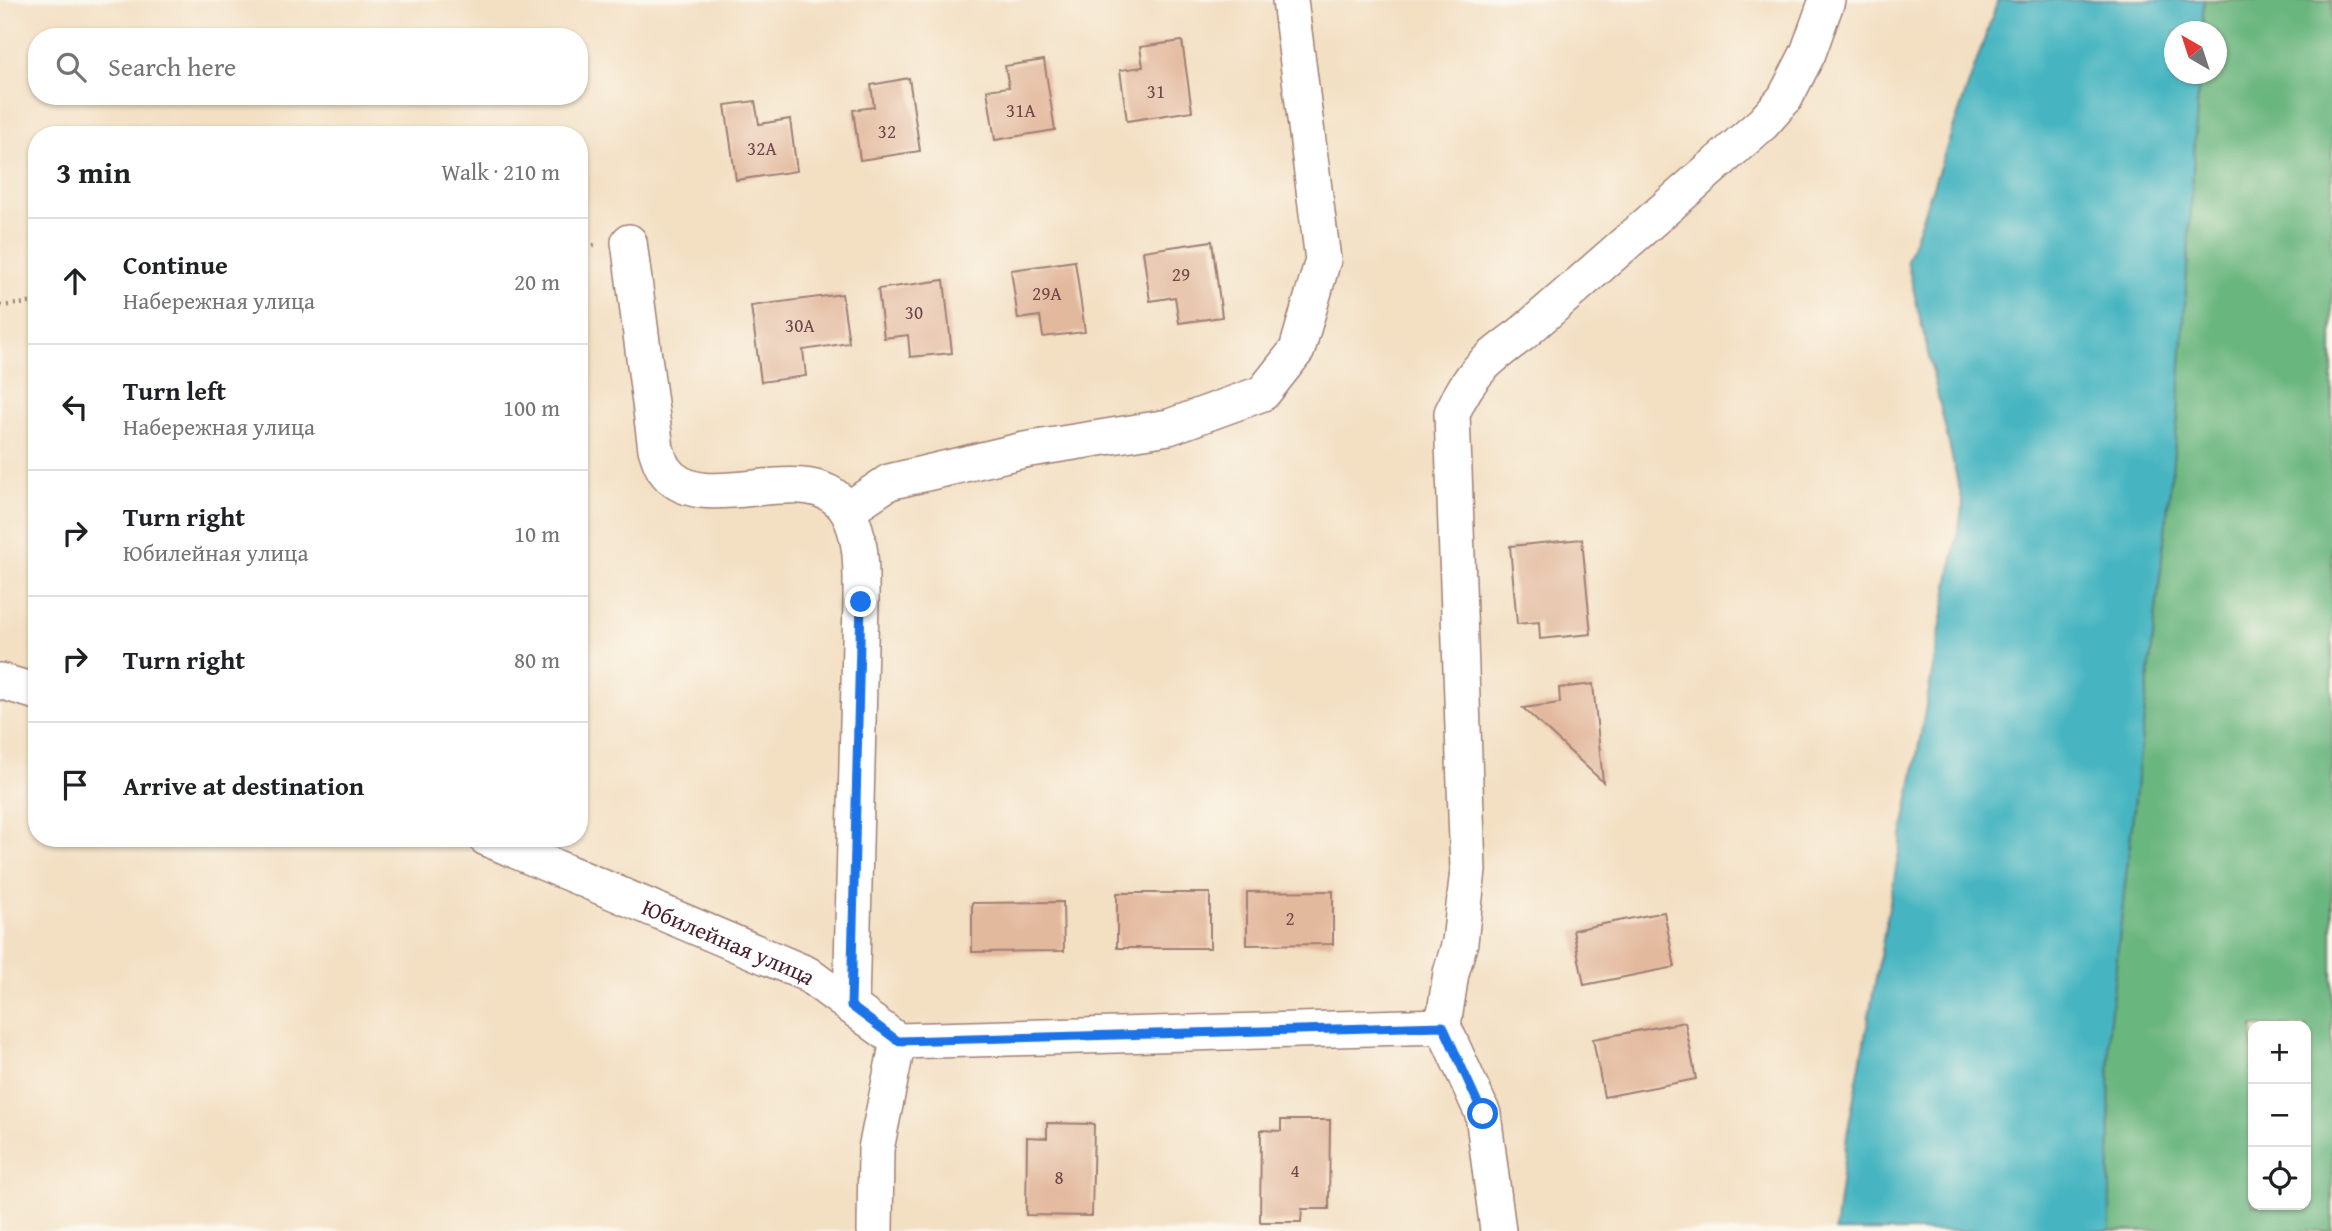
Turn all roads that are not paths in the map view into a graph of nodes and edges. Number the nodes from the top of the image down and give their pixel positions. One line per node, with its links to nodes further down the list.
1 (1290, 0): 4 (street)
2 (1827, 0): 9 (street)
3 (629, 242): 4 (street)
4 (847, 510): 8 (street)
5 (0, 681): 6 (street)
6 (28, 689)
7 (507, 847): 8 (street, Юбилейная улица)
8 (851, 1006): 10 (street, Юбилейная улица)
9 (1443, 1026): 10 (street); 12 (street)
10 (898, 1041): 11 (street)
11 (874, 1231)
12 (1498, 1231)

